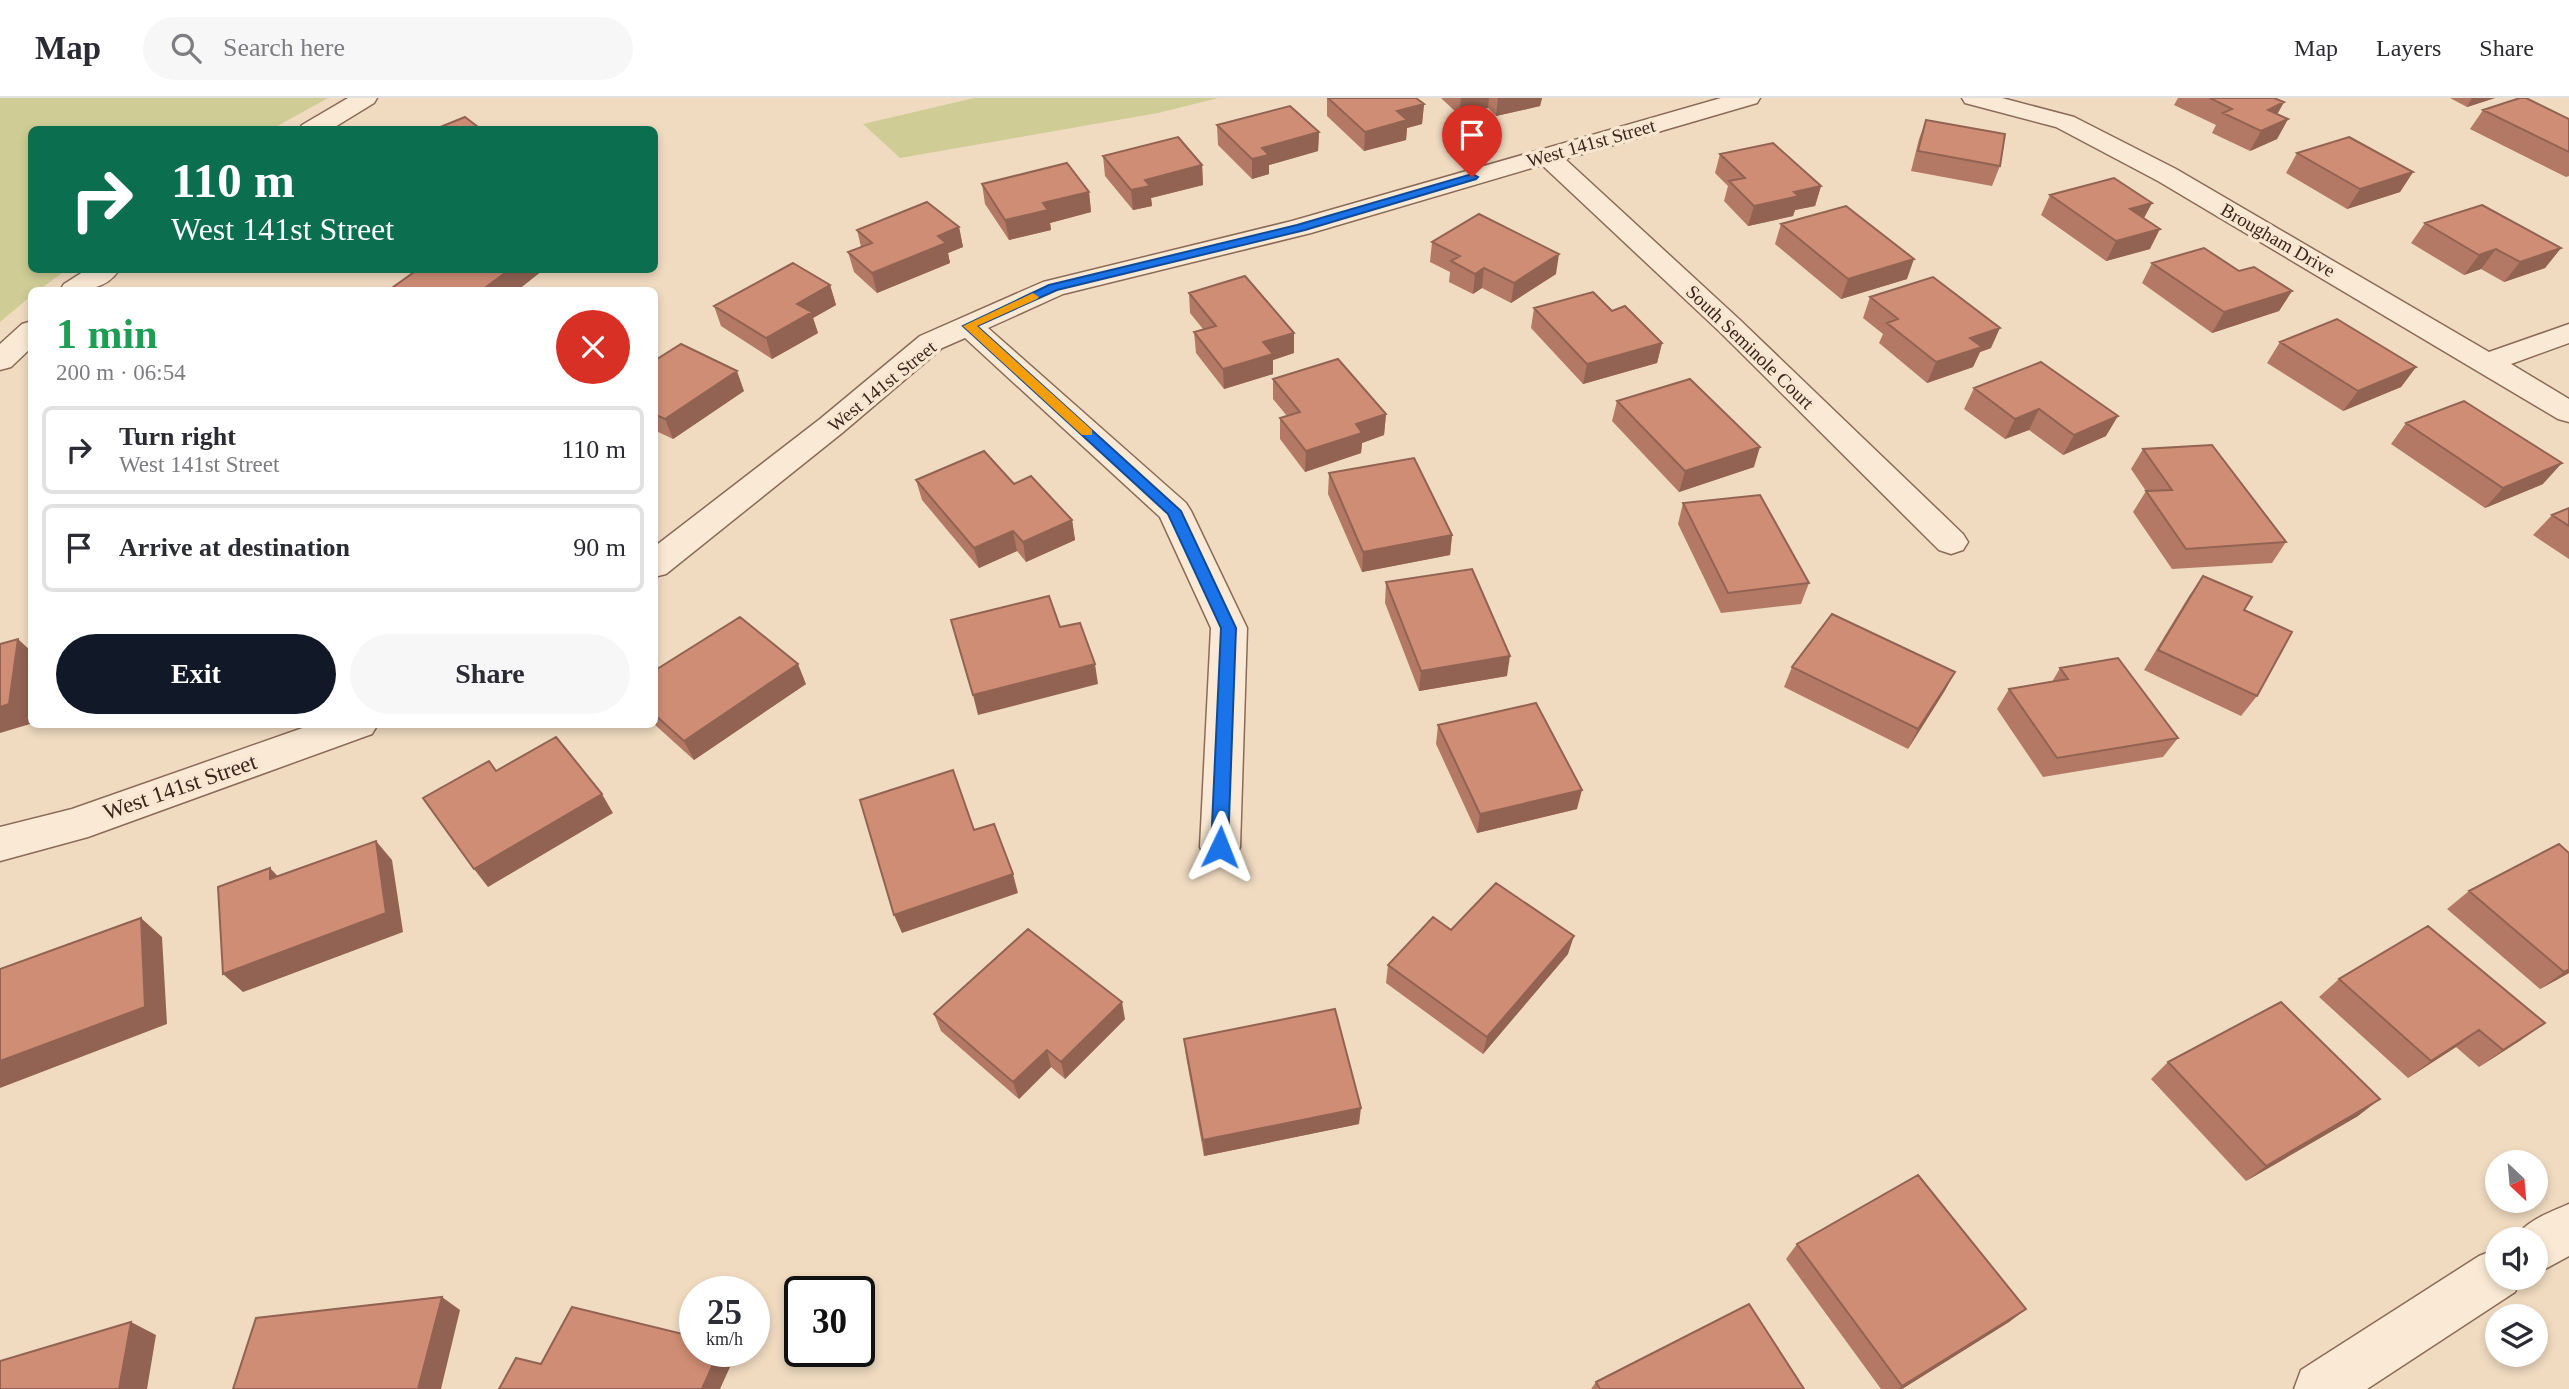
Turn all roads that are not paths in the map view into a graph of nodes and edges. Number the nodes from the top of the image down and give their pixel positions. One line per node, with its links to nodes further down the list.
1 (365, 98): 4 (street)
2 (1748, 98): 5 (street, West 141st Street)
3 (1974, 98): 12 (street, Brougham Drive)
4 (318, 126)
5 (1546, 155): 8 (street, West 141st Street); 14 (street, South Seminole Court)
6 (100, 273): 7 (street)
7 (79, 287)
8 (969, 326): 15 (street, West 141st Street); 18 (street)
9 (2569, 333): 12 (street)
10 (28, 334): 11 (street)
11 (0, 361)
12 (2486, 363): 13 (street, Brougham Drive)
13 (2569, 412)
14 (1951, 542)
15 (658, 562)
16 (348, 728): 17 (street, West 141st Street)
17 (0, 845)
18 (1220, 847)
19 (2569, 1228): 20 (street)
20 (2548, 1241)
21 (2485, 1282): 22 (street)
22 (2320, 1389)

